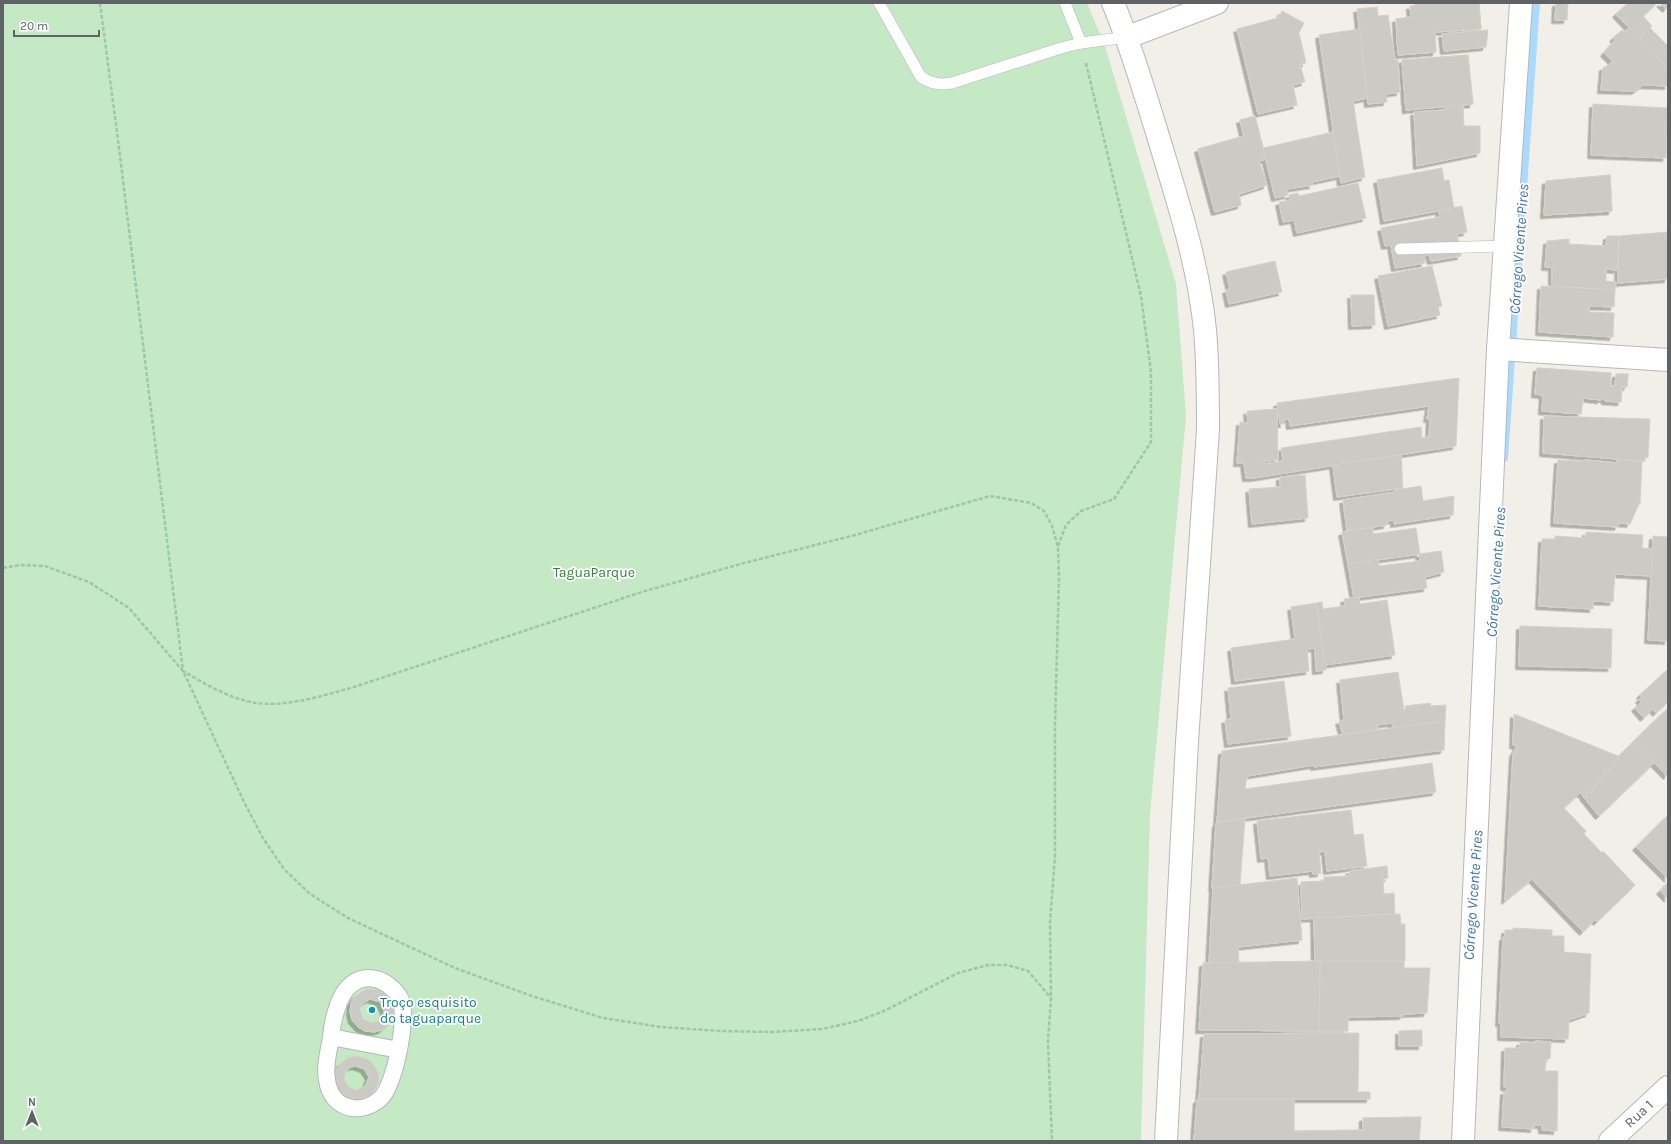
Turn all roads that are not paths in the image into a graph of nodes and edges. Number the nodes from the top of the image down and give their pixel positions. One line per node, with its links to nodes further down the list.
1 (878, 3): 7 (lane)
2 (1065, 3): 7 (lane)
3 (1113, 3): 6 (street)
4 (1217, 3): 6 (street)
5 (1521, 3): 8 (street)
6 (1128, 37): 7 (lane); 15 (street)
7 (1081, 43)
8 (1505, 246): 9 (lane); 10 (street)
9 (1400, 249)
10 (1498, 349): 11 (street); 16 (street)
11 (1668, 360)
12 (331, 1037): 13 (street); 13 (street); 13 (street)
13 (399, 1050)
14 (1668, 1087): 17 (street, Rua 1)
15 (1166, 1141)
16 (1463, 1141)
17 (1610, 1141)

